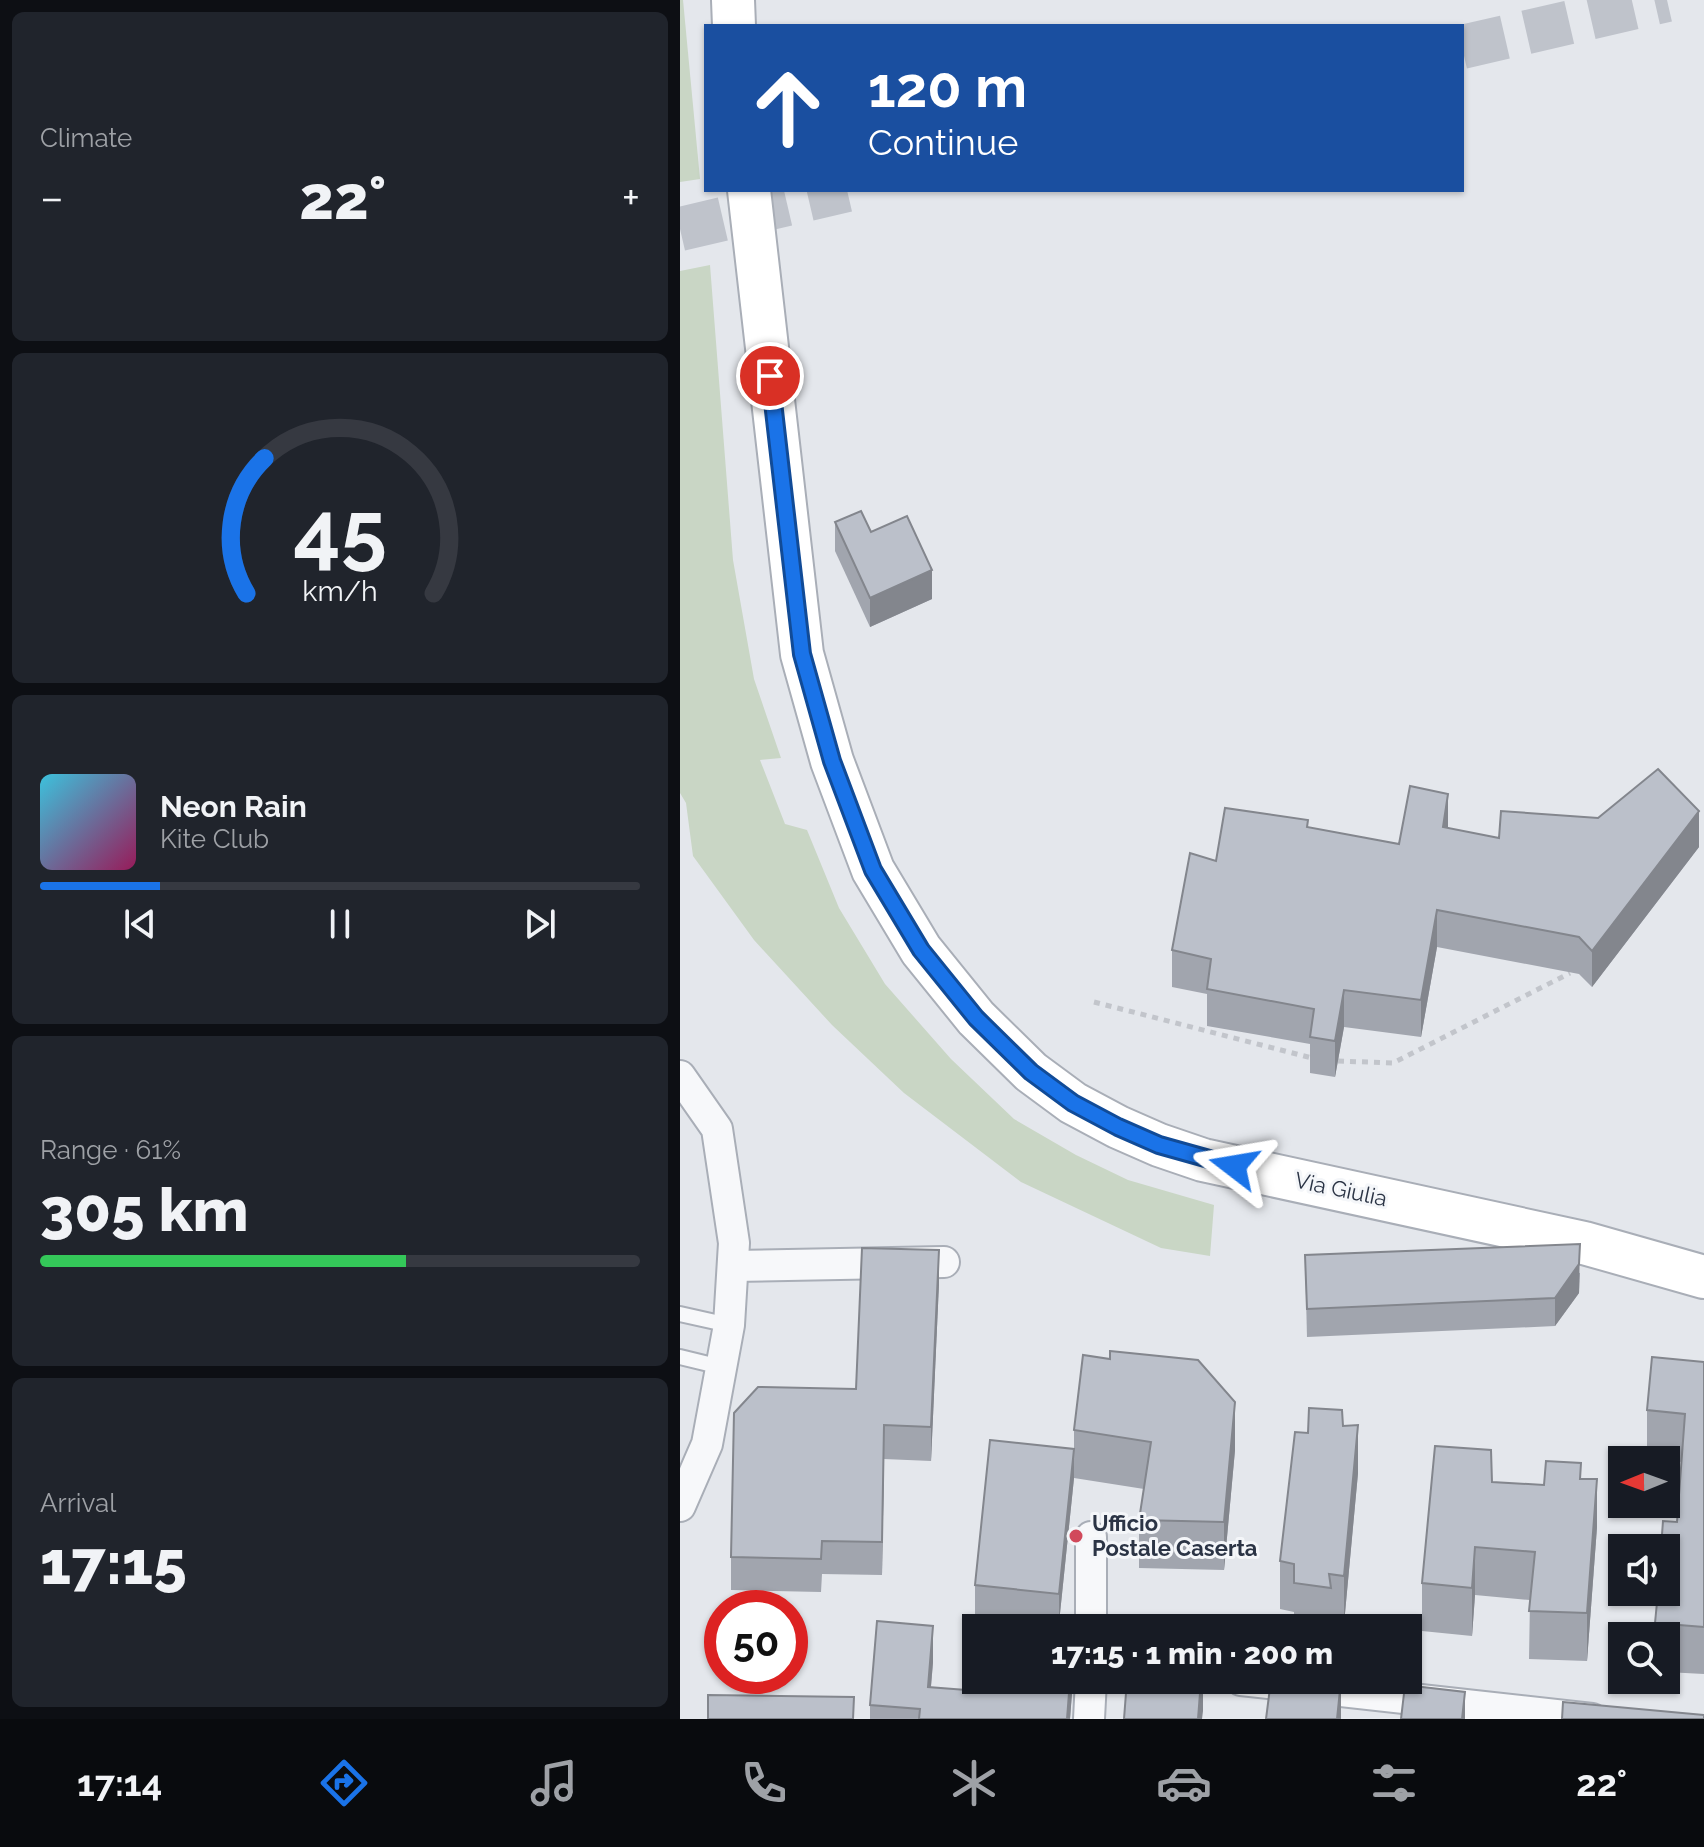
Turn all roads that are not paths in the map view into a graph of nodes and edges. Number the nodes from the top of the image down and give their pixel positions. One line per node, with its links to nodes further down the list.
1 (733, 0): 2 (main road)
2 (734, 24)
3 (749, 192): 7 (main road, Via Giulia)
4 (680, 1076): 6 (street)
5 (944, 1262): 6 (street)
6 (733, 1266): 9 (street)
7 (1704, 1277)
8 (680, 1314): 9 (lane)
9 (729, 1325): 11 (street)
10 (680, 1357): 11 (lane)
11 (721, 1367): 12 (street)
12 (680, 1506)
13 (1091, 1537): 14 (street)
14 (1091, 1614)
15 (1090, 1694): 17 (street)
16 (1367, 1694): 18 (street)
17 (1089, 1719)
18 (1592, 1719)

